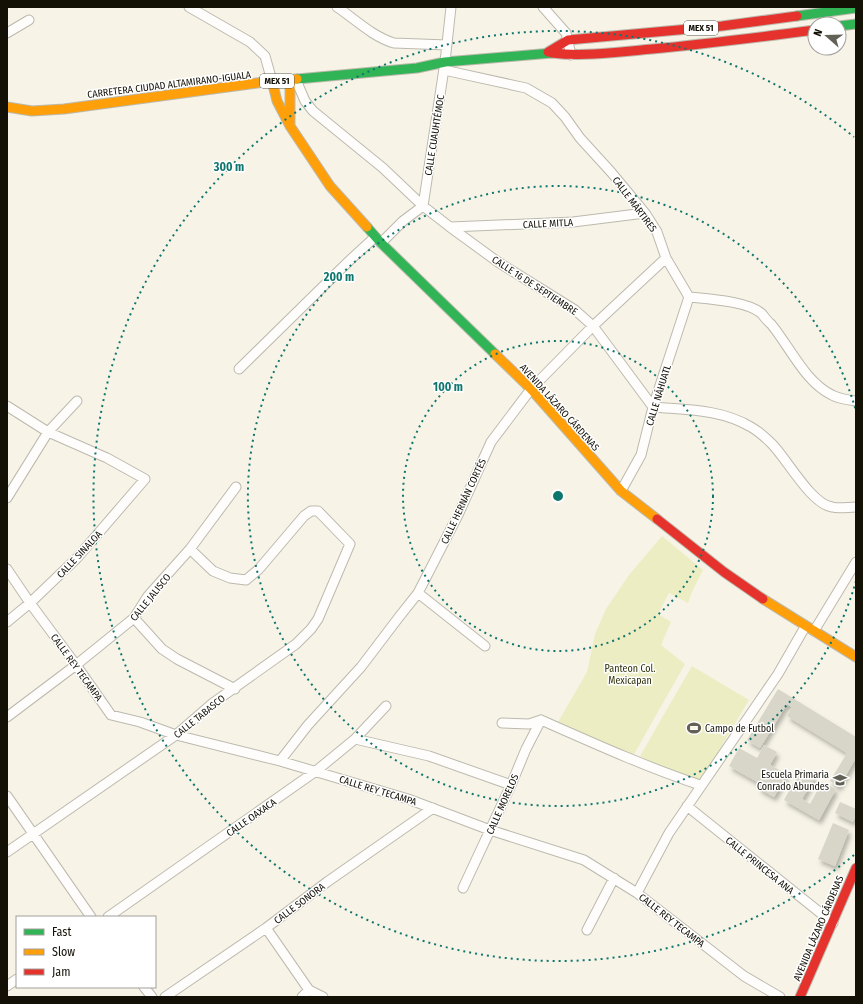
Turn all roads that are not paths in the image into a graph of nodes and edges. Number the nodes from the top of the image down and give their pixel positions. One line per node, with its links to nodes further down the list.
1 (189, 7): 15 (street)
2 (451, 7): 10 (street, CALLE CUAUHTÉMOC)
3 (543, 7): 9 (street)
4 (856, 8): 9 (main road, CARRETERA CIUDAD ALTAMIRANO-IGUALA / MEX 51)
5 (343, 9): 10 (street)
6 (29, 20): 8 (street)
7 (807, 31): 12 (main road, CARRETERA CIUDAD ALTAMIRANO-IGUALA / MEX 51)
8 (7, 33)
9 (568, 40): 11 (main road, CARRETERA CIUDAD ALTAMIRANO-IGUALA / MEX 51); 12 (street)
10 (447, 45): 13 (street, CALLE CUAUHTÉMOC)
11 (548, 52): 12 (main road, CARRETERA CIUDAD ALTAMIRANO-IGUALA / MEX 51); 13 (main road, CARRETERA CIUDAD ALTAMIRANO-IGUALA / MEX 51)
12 (571, 55)
13 (445, 66): 14 (main road, CARRETERA CIUDAD ALTAMIRANO-IGUALA / MEX 51); 18 (street, CALLE CUAUHTÉMOC); 19 (street, CALLE MÁRTIRES)
14 (293, 80): 15 (main road, CARRETERA CIUDAD ALTAMIRANO-IGUALA / MEX 51); 17 (main road); 18 (street, CALLE 16 DE SEPTIEMBRE)
15 (272, 82): 16 (main road, CARRETERA CIUDAD ALTAMIRANO-IGUALA / MEX 51); 17 (main road, AVENIDA LÁZARO CÁRDENAS)
16 (7, 107)
17 (290, 126): 21 (main road, AVENIDA LÁZARO CÁRDENAS)
18 (423, 206): 20 (street, CALLE 16 DE SEPTIEMBRE); 21 (street)
19 (645, 213): 20 (street, CALLE MITLA); 22 (street, CALLE MÁRTIRES)
20 (450, 227): 24 (street, CALLE 16 DE SEPTIEMBRE)
21 (378, 240): 25 (street); 26 (main road, AVENIDA LÁZARO CÁRDENAS)
22 (666, 258): 23 (street, CALLE MÁRTIRES); 24 (street, CALLE HERNÁN CORTÉS)
23 (689, 297): 28 (street); 30 (street, CALLE NÁHUATL)
24 (593, 326): 26 (street, CALLE HERNÁN CORTÉS); 30 (street, CALLE 16 DE SEPTIEMBRE)
25 (239, 369)
26 (531, 390): 33 (main road, AVENIDA LÁZARO CÁRDENAS); 39 (street, CALLE HERNÁN CORTÉS)
27 (77, 400): 31 (street)
28 (856, 401)
29 (7, 406): 31 (street)
30 (653, 408): 33 (street, CALLE NÁHUATL); 35 (street)
31 (48, 432): 34 (street); 40 (street, CALLE SINALOA)
32 (236, 487): 36 (street, CALLE JALISCO)
33 (621, 491): 43 (main road, AVENIDA LÁZARO CÁRDENAS)
34 (7, 498)
35 (856, 507)
36 (190, 549): 41 (street, CALLE JALISCO); 48 (street, CALLE TABASCO)
37 (856, 562): 44 (street)
38 (7, 569): 40 (street, CALLE REY TECAMPA)
39 (418, 593): 45 (street); 55 (street, CALLE HERNÁN CORTÉS)
40 (30, 603): 42 (street, CALLE SINALOA); 47 (street, CALLE REY TECAMPA)
41 (134, 618): 47 (street, CALLE JALISCO); 48 (street)
42 (7, 622)
43 (805, 627): 44 (main road, AVENIDA LÁZARO CÁRDENAS); 58 (street)
44 (814, 631): 46 (main road, AVENIDA LÁZARO CÁRDENAS)
45 (485, 646)
46 (856, 657)
47 (76, 665): 50 (street, CALLE JALISCO); 53 (street, CALLE REY TECAMPA)
48 (235, 689): 53 (street, CALLE TABASCO)
49 (386, 706): 54 (street, CALLE OAXACA)
50 (7, 717)
51 (541, 720): 52 (street); 57 (street, CALLE MORELOS); 58 (street)
52 (502, 723)
53 (176, 735): 55 (street, CALLE REY TECAMPA); 63 (street, CALLE TABASCO)
54 (354, 738): 56 (street, CALLE OAXACA); 57 (street)
55 (280, 761): 56 (street, CALLE REY TECAMPA)
56 (316, 771): 61 (street, CALLE REY TECAMPA); 70 (street, CALLE OAXACA)
57 (511, 785): 62 (street, CALLE MORELOS)
58 (700, 785): 60 (street)
59 (7, 796): 63 (street)
60 (687, 806): 68 (street); 71 (street, CALLE PRINCESA ANA)
61 (433, 808): 62 (street, CALLE REY TECAMPA); 72 (street, CALLE SONORA)
62 (490, 830): 66 (street, CALLE REY TECAMPA); 67 (street, CALLE MORELOS)
63 (33, 835): 64 (street, CALLE TABASCO); 69 (street)
64 (7, 852)
65 (856, 868): 71 (main road, AVENIDA LÁZARO CÁRDENAS)
66 (614, 878): 68 (street, CALLE REY TECAMPA); 73 (street)
67 (463, 888)
68 (637, 892): 82 (street, CALLE REY TECAMPA)
69 (90, 916)
70 (109, 916)
71 (833, 923): 83 (main road, AVENIDA LÁZARO CÁRDENAS)
72 (266, 928): 77 (street); 79 (street, CALLE SONORA)
73 (588, 930)
74 (16, 980): 75 (street)
75 (7, 986)
76 (145, 988): 78 (street)
77 (309, 990): 80 (street); 81 (street)
78 (152, 997)
79 (165, 997)
80 (302, 997)
81 (323, 997)
82 (780, 997)
83 (800, 997)

